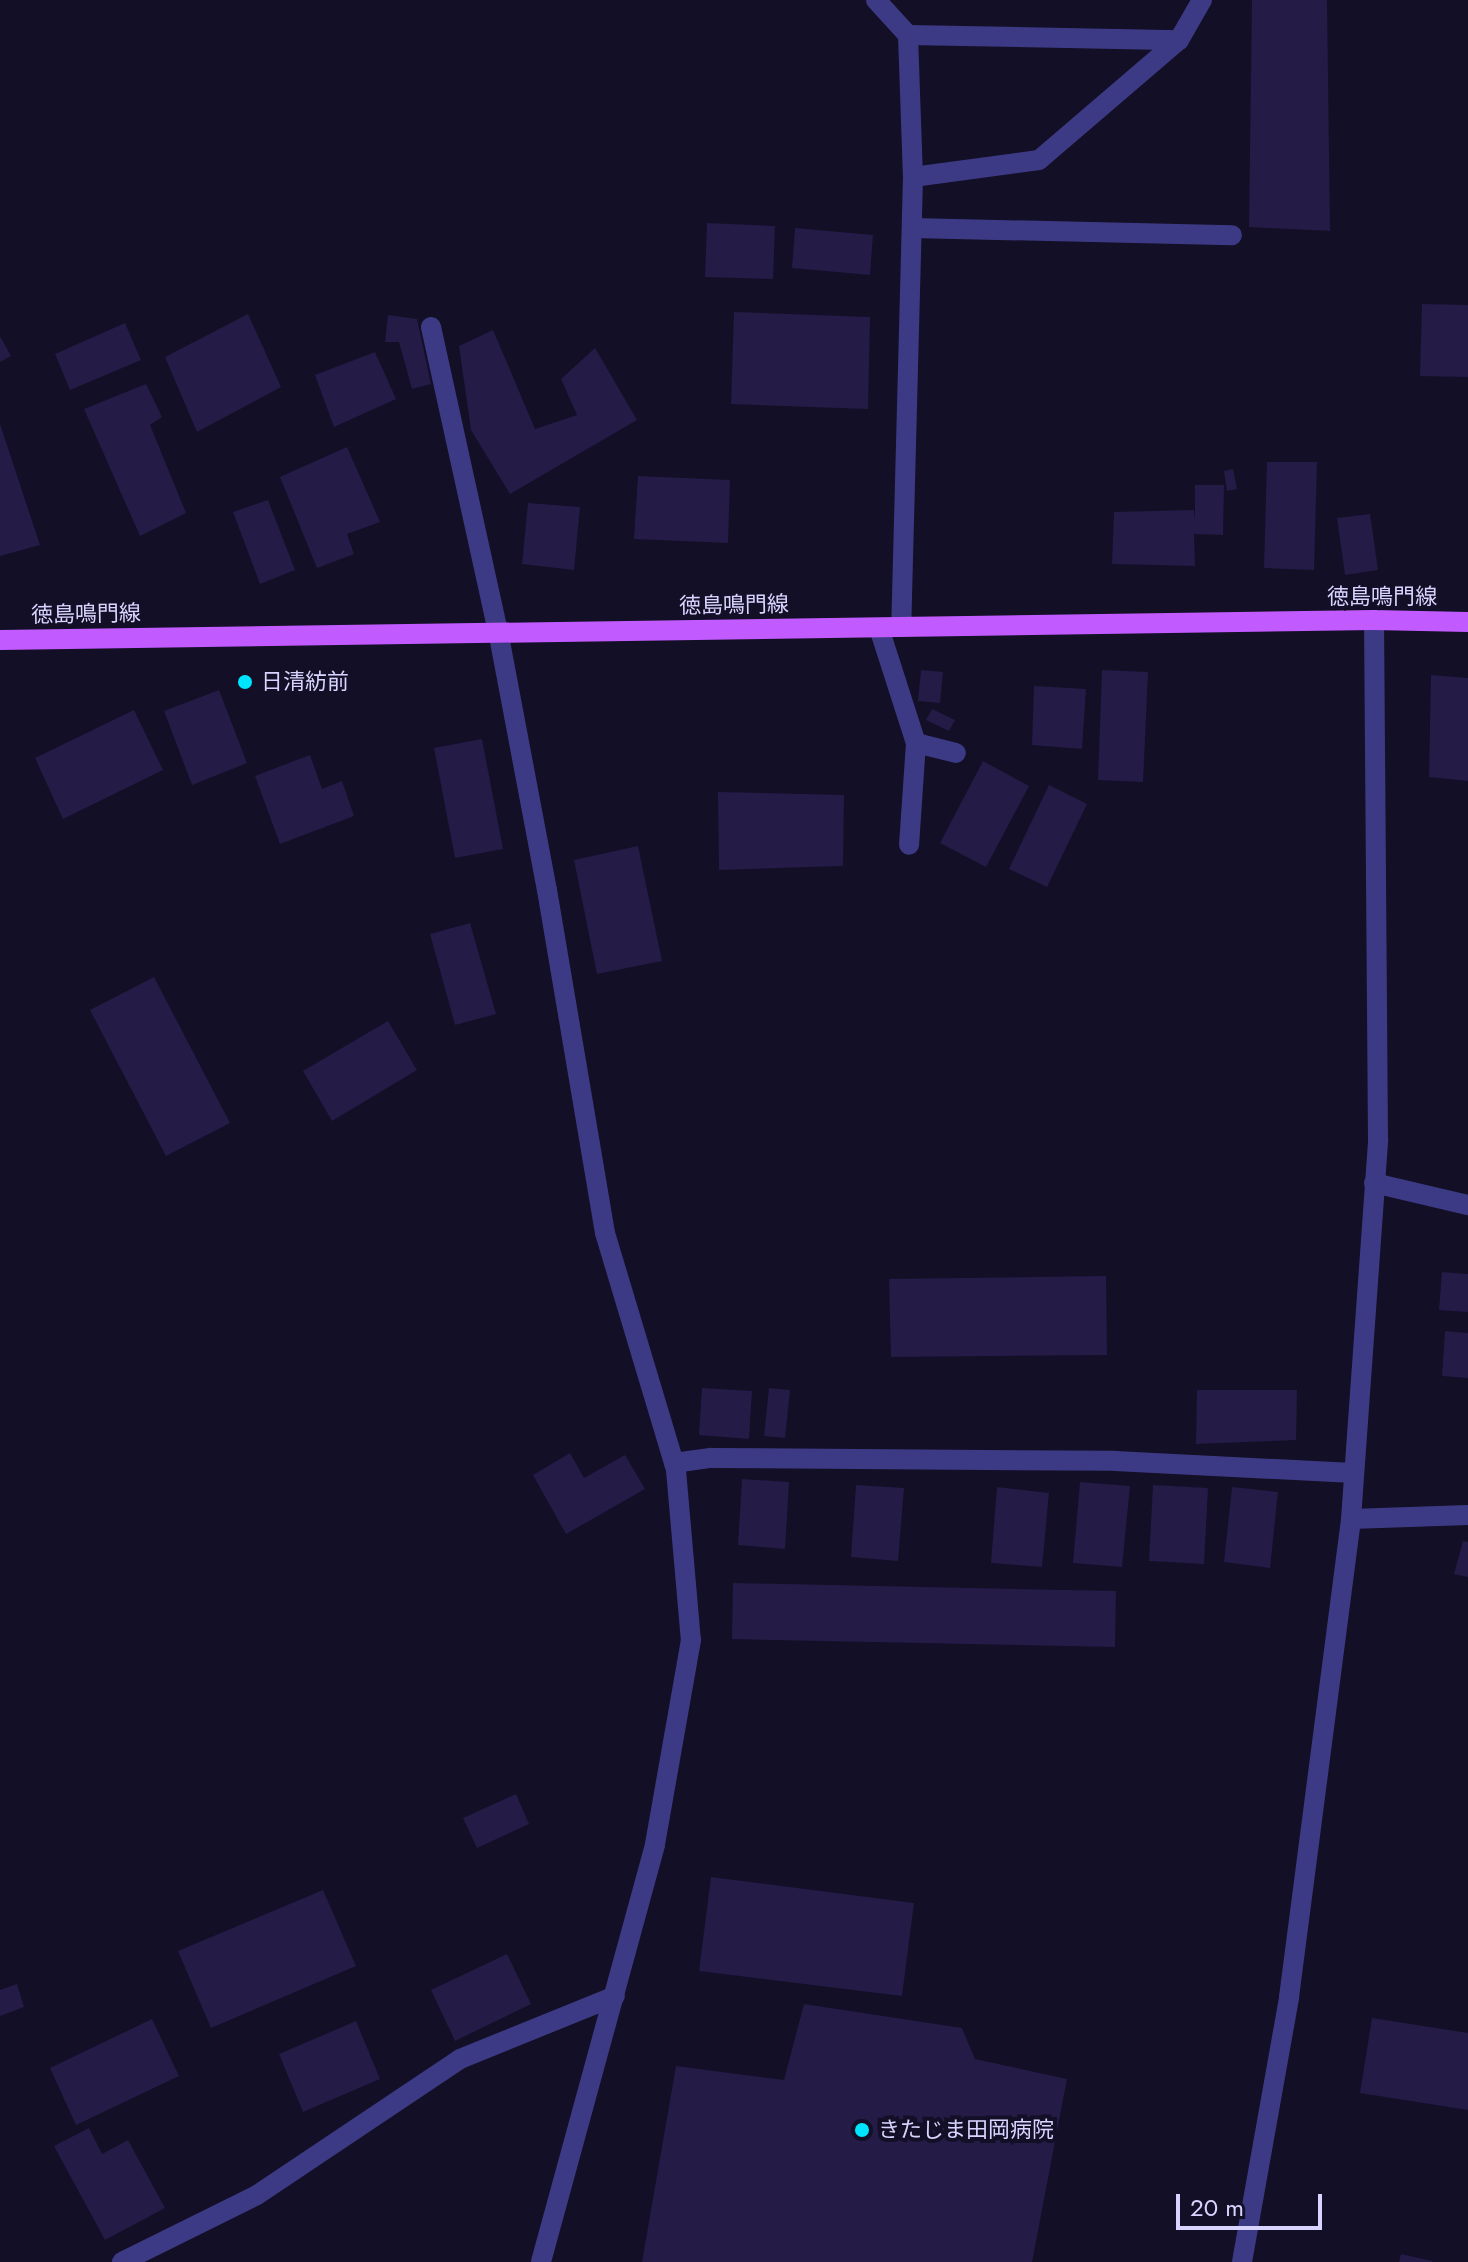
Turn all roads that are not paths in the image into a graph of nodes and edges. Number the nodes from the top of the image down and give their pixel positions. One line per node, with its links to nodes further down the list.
1 (876, 0): 3 (street)
2 (1202, 0): 4 (street)
3 (908, 35): 4 (street); 5 (street)
4 (1179, 40): 5 (street)
5 (913, 177): 6 (street)
6 (912, 228): 7 (street); 11 (street)
7 (1232, 235)
8 (431, 327): 13 (street)
9 (1374, 620): 10 (main road, 徳島鳴門線); 11 (main road, 徳島鳴門線); 18 (street)
10 (1468, 622)
11 (901, 627): 12 (main road, 徳島鳴門線)
12 (879, 628): 13 (main road, 徳島鳴門線); 15 (street)
13 (498, 631): 14 (main road, 徳島鳴門線); 20 (street)
14 (0, 640)
15 (916, 743): 16 (street); 17 (street)
16 (956, 753)
17 (909, 845)
18 (1374, 1183): 19 (street); 21 (street)
19 (1468, 1205)
20 (674, 1463): 21 (street); 24 (street)
21 (1354, 1473): 23 (street)
22 (1468, 1515): 23 (street)
23 (1351, 1519): 27 (street)
24 (615, 1996): 25 (street); 26 (street)
25 (122, 2262)
26 (541, 2262)
27 (1242, 2262)

